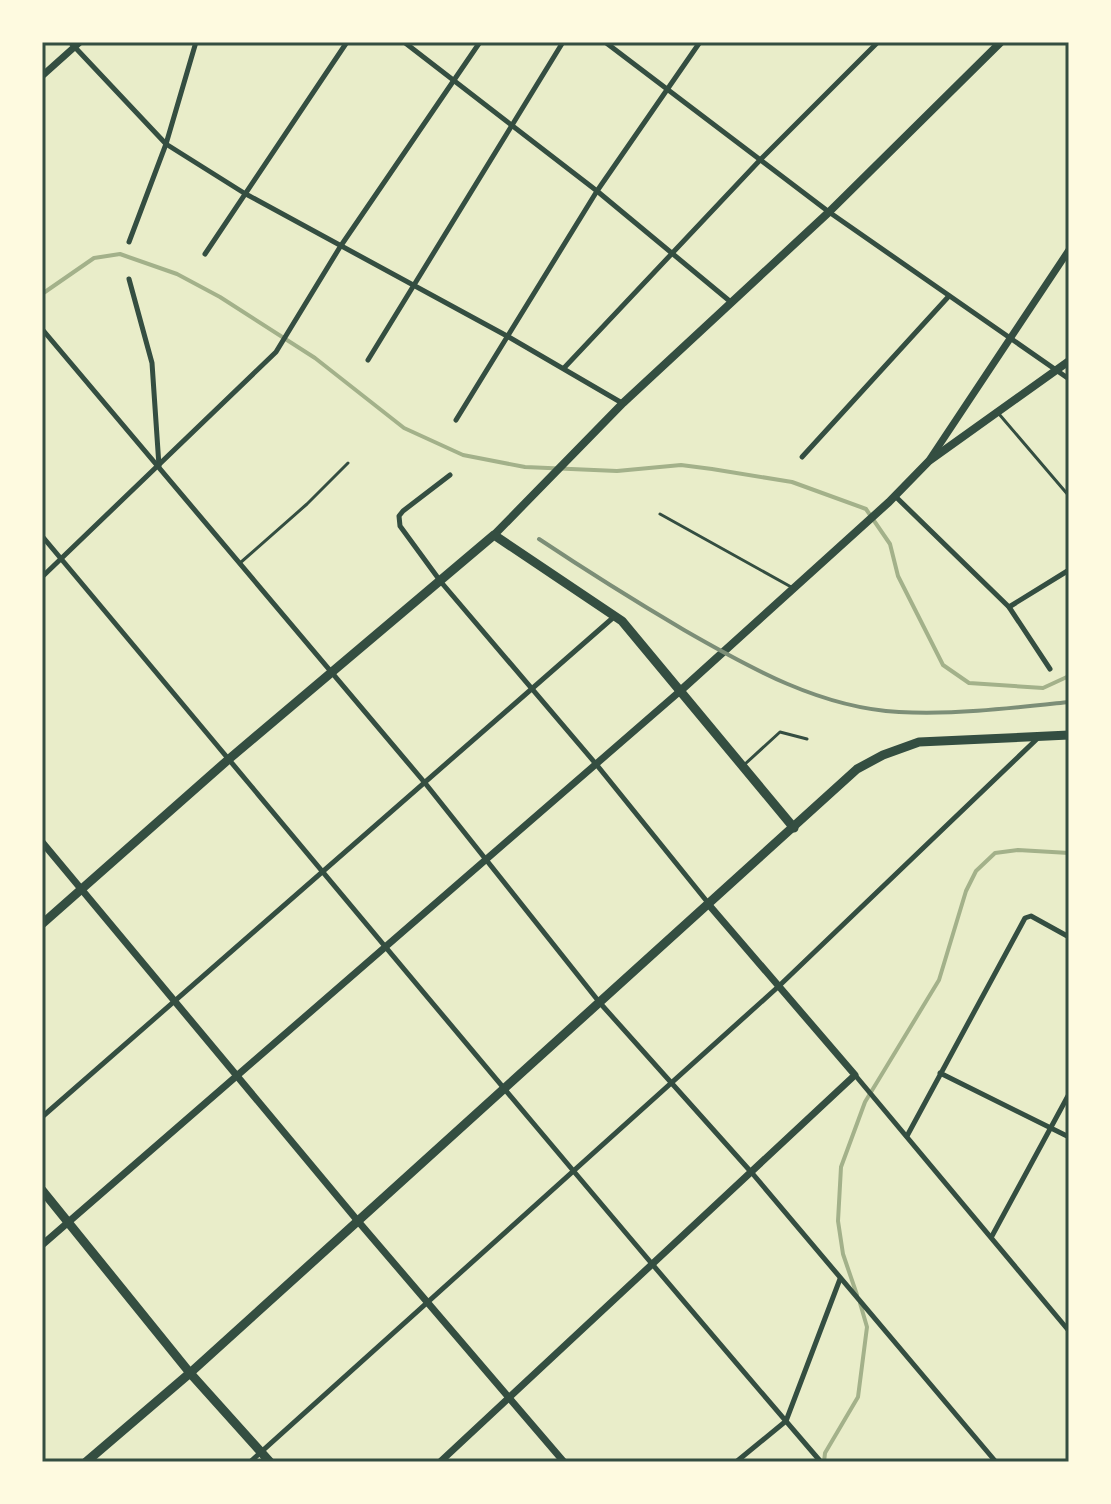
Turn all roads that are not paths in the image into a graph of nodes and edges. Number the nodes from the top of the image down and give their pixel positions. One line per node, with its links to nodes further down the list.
1 (196, 42): 15 (street)
2 (347, 42): 18 (street)
3 (404, 42): 12 (street)
4 (480, 42): 12 (street)
5 (563, 42): 14 (street)
6 (605, 42): 13 (street)
7 (700, 42): 13 (street)
8 (878, 42): 16 (street)
9 (1001, 42): 19 (main road)
10 (75, 44): 11 (street); 15 (street)
11 (42, 76)
12 (453, 80): 14 (street); 21 (street)
13 (667, 89): 16 (street); 17 (street)
14 (511, 126): 17 (street); 26 (street)
15 (166, 144): 18 (street); 20 (street)
16 (761, 159): 19 (street); 23 (street)
17 (597, 191): 23 (street); 30 (street)
18 (244, 193): 21 (street); 24 (street)
19 (829, 212): 27 (street); 28 (main road)
20 (129, 242)
21 (340, 247): 26 (street); 43 (street)
22 (1069, 250): 31 (street)
23 (672, 252): 28 (street); 34 (street)
24 (205, 254)
25 (129, 279): 43 (street)
26 (413, 285): 30 (street); 32 (street)
27 (949, 296): 31 (street); 40 (street)
28 (732, 304): 37 (main road)
29 (42, 329): 43 (street)
30 (507, 336): 34 (street); 39 (street)
31 (1010, 340): 35 (street); 41 (street)
32 (368, 360)
33 (1069, 361): 35 (main road)
34 (564, 368): 37 (street)
35 (1056, 370): 36 (street); 38 (main road)
36 (1069, 379)
37 (623, 403): 48 (main road)
38 (998, 413): 41 (main road); 45 (lane)
39 (456, 420)
40 (802, 457)
41 (929, 461): 46 (main road)
42 (348, 463): 51 (lane)
43 (159, 467): 50 (street); 51 (street)
44 (450, 475): 54 (street)
45 (1069, 496)
46 (892, 499): 55 (main road); 56 (street)
47 (660, 514): 55 (lane)
48 (494, 535): 54 (main road); 57 (main road)
49 (42, 536): 50 (street)
50 (61, 559): 53 (street); 65 (street)
51 (240, 563): 59 (street)
52 (1069, 570): 56 (street)
53 (42, 577)
54 (441, 582): 59 (main road); 60 (street)
55 (793, 588): 61 (main road)
56 (1009, 607): 58 (street)
57 (615, 616): 60 (street); 61 (main road)
58 (1050, 669)
59 (333, 674): 65 (main road); 68 (street)
60 (532, 689): 66 (street); 68 (street)
61 (679, 692): 66 (street); 67 (main road)
62 (1069, 735): 63 (main road)
63 (1039, 737): 69 (main road); 78 (street)
64 (807, 739): 67 (lane)
65 (229, 759): 72 (street); 73 (main road)
66 (596, 764): 71 (street); 74 (street)
67 (742, 767): 69 (main road)
68 (425, 783): 71 (street); 72 (street)
69 (794, 828): 74 (main road)
70 (42, 842): 73 (street)
71 (486, 858): 77 (street); 80 (street)
72 (323, 870): 77 (street); 79 (street)
73 (81, 889): 75 (main road); 79 (street)
74 (709, 905): 78 (street); 80 (main road)
75 (42, 924)
76 (1069, 937): 81 (street)
77 (387, 946): 82 (street); 85 (street)
78 (779, 986): 83 (street); 84 (street)
79 (176, 1001): 82 (street); 87 (street)
80 (600, 1003): 84 (street); 85 (main road)
81 (940, 1073): 88 (street); 89 (street)
82 (238, 1075): 94 (street); 95 (street)
83 (855, 1075): 89 (street); 92 (street)
84 (671, 1083): 91 (street); 92 (street)
85 (503, 1089): 91 (street); 94 (main road)
86 (1069, 1094): 88 (street)
87 (42, 1117)
88 (1052, 1128): 90 (street); 96 (street)
89 (907, 1136): 96 (street)
90 (1069, 1137)
91 (573, 1172): 98 (street); 100 (street)
92 (752, 1173): 98 (street); 99 (street)
93 (42, 1190): 95 (main road)
94 (357, 1220): 100 (street); 102 (main road)
95 (69, 1222): 97 (street); 102 (main road)
96 (992, 1236): 101 (street)
97 (42, 1245)
98 (654, 1264): 103 (street); 104 (street)
99 (842, 1280): 104 (street); 113 (street)
100 (429, 1301): 103 (street); 105 (street)
101 (1069, 1331)
102 (190, 1373): 105 (main road); 107 (main road)
103 (509, 1397): 110 (street); 111 (street)
104 (786, 1421): 106 (street); 112 (street)
105 (261, 1452): 108 (street); 109 (main road)
106 (819, 1460)
107 (86, 1462)
108 (250, 1462)
109 (270, 1462)
110 (440, 1462)
111 (564, 1462)
112 (736, 1462)
113 (996, 1462)

